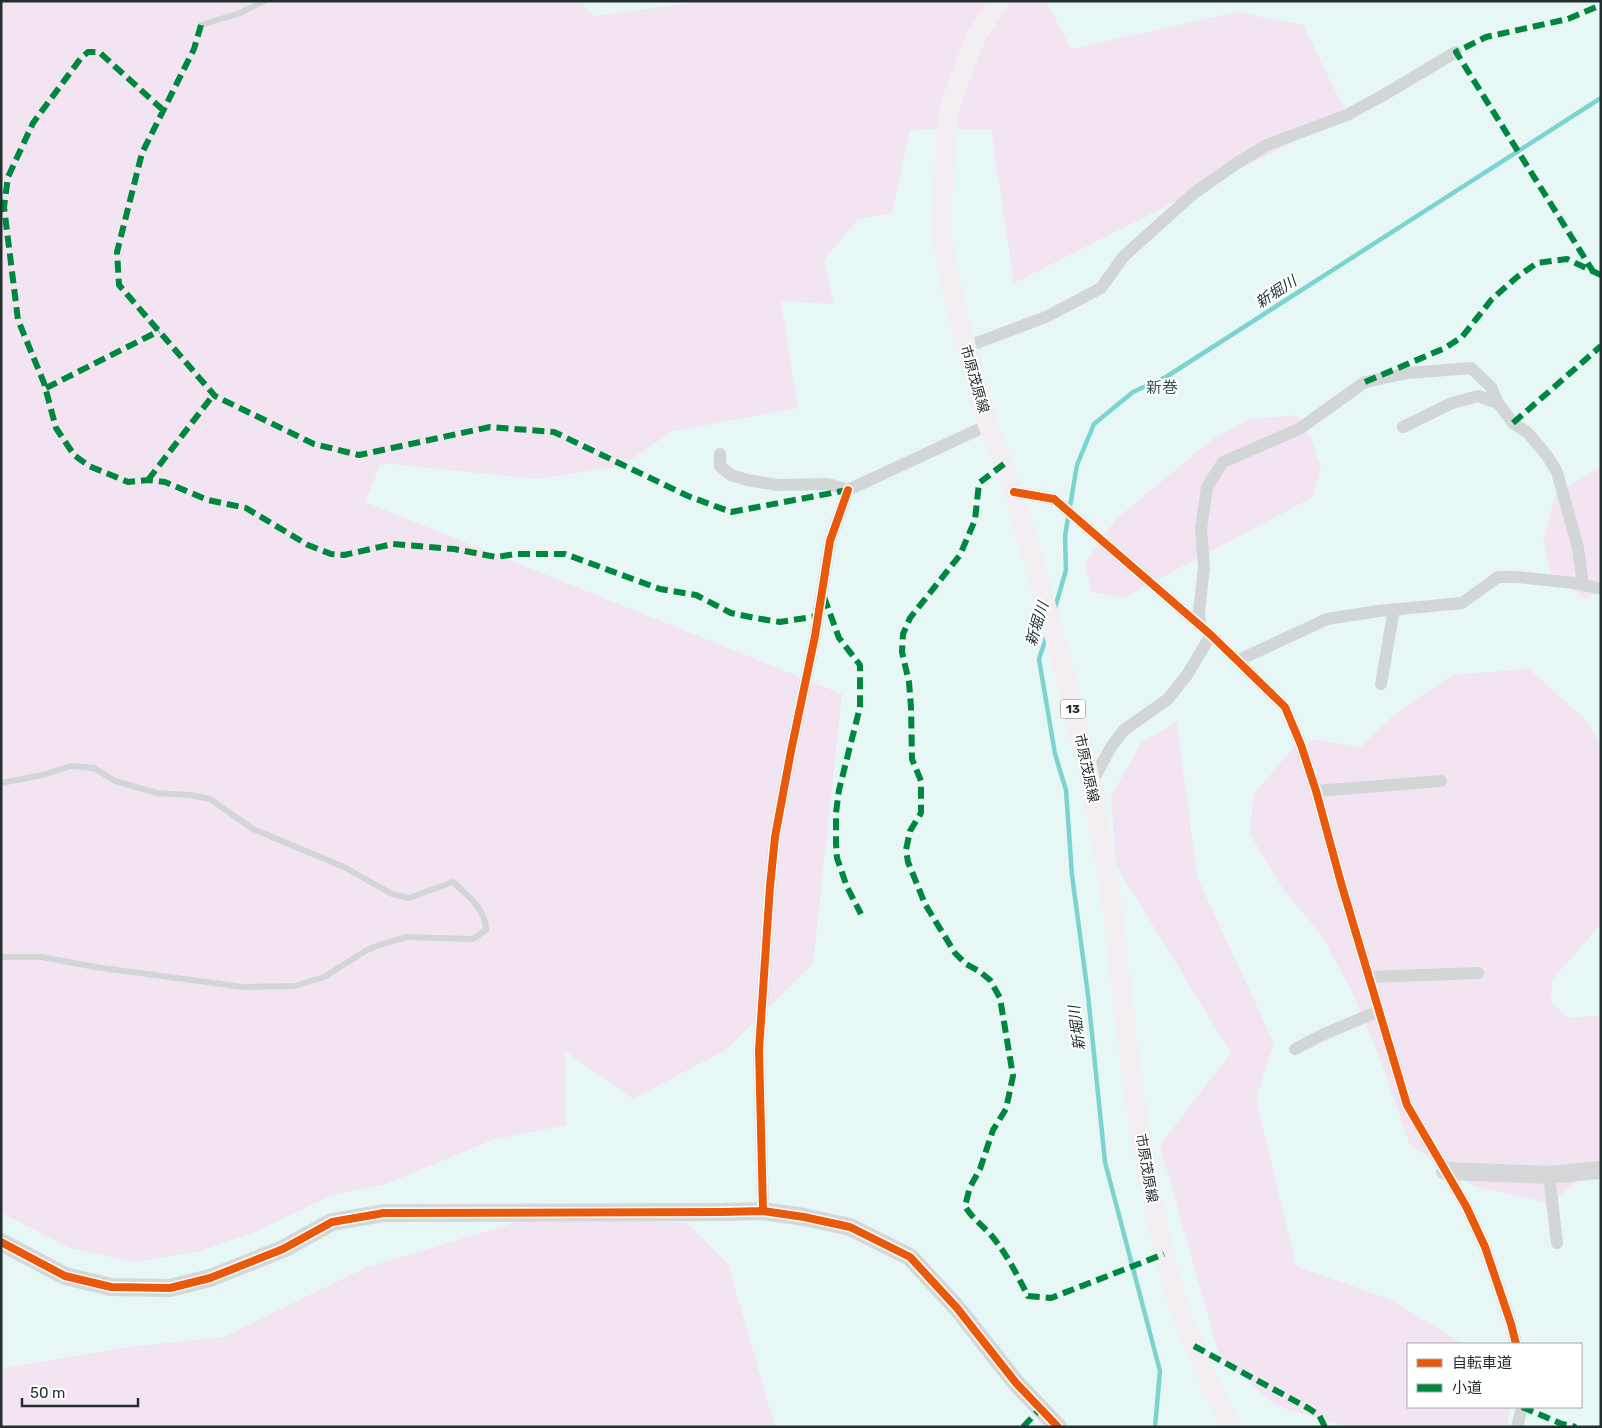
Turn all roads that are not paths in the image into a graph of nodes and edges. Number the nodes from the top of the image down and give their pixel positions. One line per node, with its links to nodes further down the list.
1 (264, 1): 3 (lane)
2 (1000, 1): 5 (main road, 市原茂原線 / 13)
3 (201, 25)
4 (1456, 52): 5 (street)
5 (966, 347): 7 (main road, 市原茂原線 / 13)
6 (1498, 403): 8 (street); 12 (street); 15 (street)
7 (988, 425): 10 (street); 11 (main road, 市原茂原線 / 13)
8 (1403, 427)
9 (720, 454): 10 (street)
10 (848, 490): 31 (street)
11 (1014, 492): 15 (street); 21 (main road, 市原茂原線 / 13)
12 (1583, 585): 13 (street); 14 (street)
13 (1601, 588)
14 (1394, 609): 17 (street); 18 (street)
15 (1200, 625): 16 (street)
16 (1211, 635): 17 (street); 21 (street)
17 (1239, 660): 22 (street)
18 (1382, 684)
19 (1441, 781): 22 (street)
20 (1, 783): 23 (lane)
21 (1091, 784): 37 (main road, 市原茂原線 / 13)
22 (1316, 791): 25 (street)
23 (1, 957)
24 (1478, 973): 25 (street)
25 (1370, 977): 26 (street)
26 (1379, 1011): 27 (street); 29 (street)
27 (1295, 1049)
28 (1601, 1170): 30 (street)
29 (1445, 1171): 30 (street); 34 (street)
30 (1549, 1175): 33 (street)
31 (763, 1210): 32 (street); 36 (street)
32 (1, 1242)
33 (1557, 1243)
34 (1516, 1343)
35 (1522, 1408): 38 (street)
36 (1058, 1427)
37 (1231, 1427)
38 (1517, 1427)

